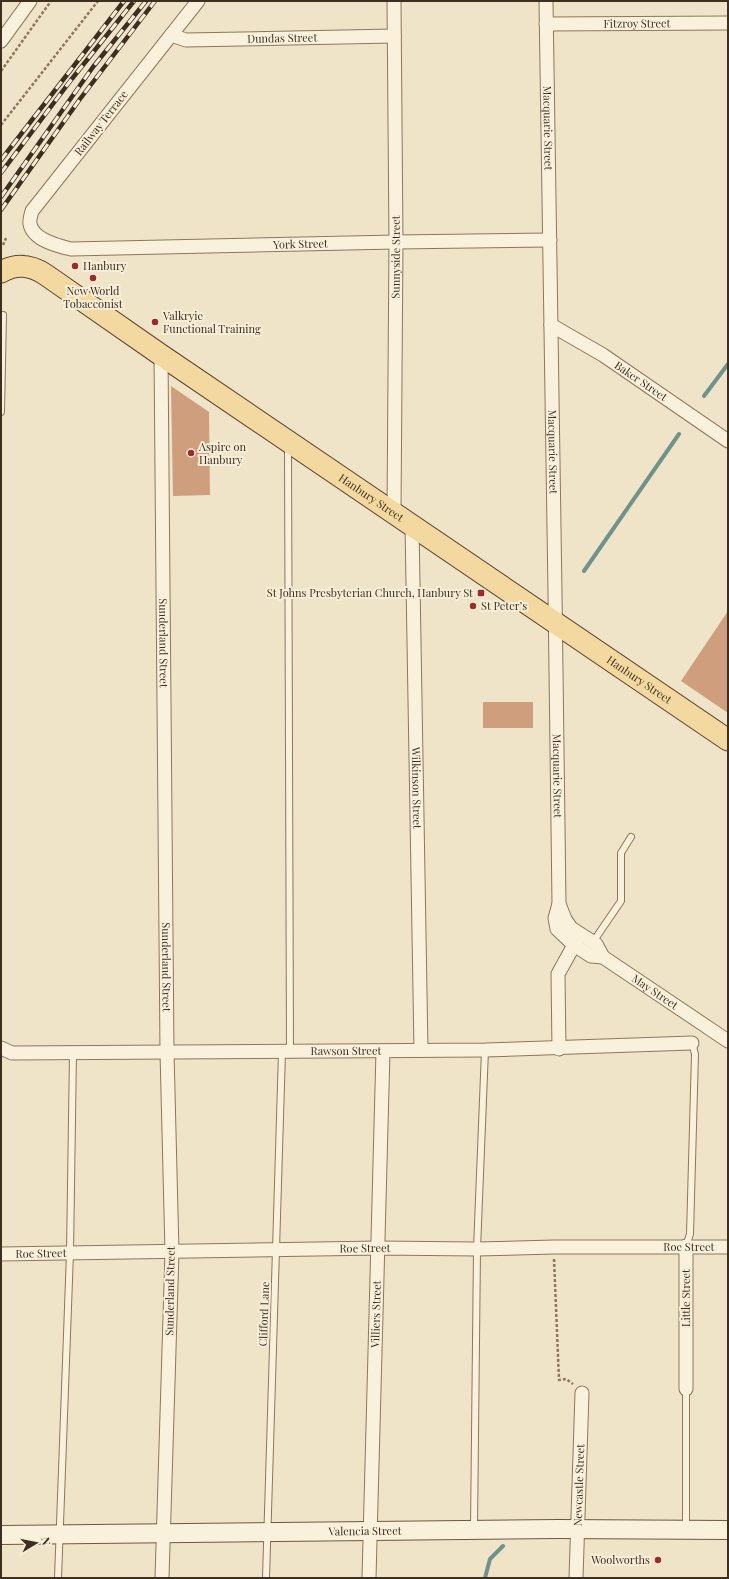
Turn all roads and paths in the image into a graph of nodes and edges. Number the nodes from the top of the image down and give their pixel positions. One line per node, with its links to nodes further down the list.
1 (30, 1): 11 (street)
2 (51, 1): 12 (path)
3 (98, 1): 13 (path)
4 (198, 1): 9 (street, Railway Terrace)
5 (394, 1): 10 (street, Sunnyside Street)
6 (546, 1): 8 (street, Macquarie Street)
7 (728, 22): 8 (street, Fitzroy Street)
8 (546, 24): 14 (street, Macquarie Street)
9 (171, 35): 10 (street, Dundas Street); 18 (street, Railway Terrace)
10 (394, 36): 16 (street, Sunnyside Street)
11 (1, 41)
12 (1, 71)
13 (1, 125)
14 (550, 240): 16 (street, York Street); 21 (street, Macquarie Street)
15 (1, 241): 17 (path)
16 (396, 242): 18 (street, York Street); 26 (street, Sunnyside Street)
17 (3, 245)
18 (52, 245)
19 (6, 270): 22 (main road, Hanbury Street)
20 (3, 316): 23 (lane)
21 (551, 325): 24 (street, Baker Street); 28 (street, Macquarie Street)
22 (161, 355): 25 (main road, Hanbury Street); 42 (street, Sunderland Street)
23 (1, 412)
24 (728, 441)
25 (288, 442): 26 (main road, Hanbury Street); 43 (lane, Clifford Lane)
26 (394, 512): 27 (main road, Hanbury Street)
27 (412, 525): 28 (main road, Hanbury Street); 38 (street, Wilkinson Street)
28 (556, 623): 29 (main road, Hanbury Street); 31 (street, Macquarie Street)
29 (728, 740)
30 (631, 837): 32 (lane)
31 (577, 940): 32 (street, May Street); 33 (street, May Street); 37 (street)
32 (593, 942): 33 (street, May Street)
33 (603, 957): 34 (street, May Street)
34 (728, 1041)
35 (692, 1043): 37 (street, Rawson Street); 44 (lane, Little Street)
36 (1, 1048): 41 (street, Rawson Street)
37 (559, 1048): 39 (street, Rawson Street)
38 (421, 1050): 39 (street, Rawson Street); 40 (street, Rawson Street)
39 (485, 1050): 48 (lane)
40 (383, 1051): 43 (street, Rawson Street); 47 (street, Villiers Street)
41 (73, 1052): 42 (street, Rawson Street); 50 (lane)
42 (167, 1052): 43 (street, Rawson Street); 51 (street, Sunderland Street)
43 (286, 1052): 49 (lane, Clifford Lane)
44 (686, 1246): 45 (street, Roe Street); 46 (street, Roe Street); 53 (street, Little Street)
45 (554, 1247): 48 (street, Roe Street); 54 (path)
46 (728, 1247)
47 (379, 1248): 48 (street, Roe Street); 49 (street, Roe Street); 58 (street, Villiers Street)
48 (477, 1249): 59 (lane)
49 (276, 1250): 51 (street, Roe Street); 60 (lane, Clifford Lane)
50 (70, 1252): 51 (street, Roe Street); 52 (street, Roe Street); 61 (lane)
51 (172, 1252): 62 (street, Sunderland Street)
52 (1, 1254)
53 (686, 1389): 56 (lane, Little Street)
54 (582, 1393): 55 (street, Newcastle Street)
55 (578, 1529): 56 (street, Valencia Street); 59 (street, Valencia Street); 68 (street, Newcastle Street)
56 (686, 1530): 57 (street, Valencia Street)
57 (728, 1530)
58 (371, 1531): 59 (street, Valencia Street); 60 (street, Valencia Street); 67 (street, Villiers Street)
59 (474, 1531)
60 (267, 1533): 62 (street, Valencia Street); 66 (lane, Clifford Lane)
61 (60, 1534): 62 (street, Valencia Street); 63 (street, Valencia Street); 64 (lane)
62 (164, 1534): 65 (street, Sunderland Street)
63 (1, 1535)
64 (58, 1578)
65 (162, 1578)
66 (266, 1578)
67 (369, 1578)
68 (576, 1578)

